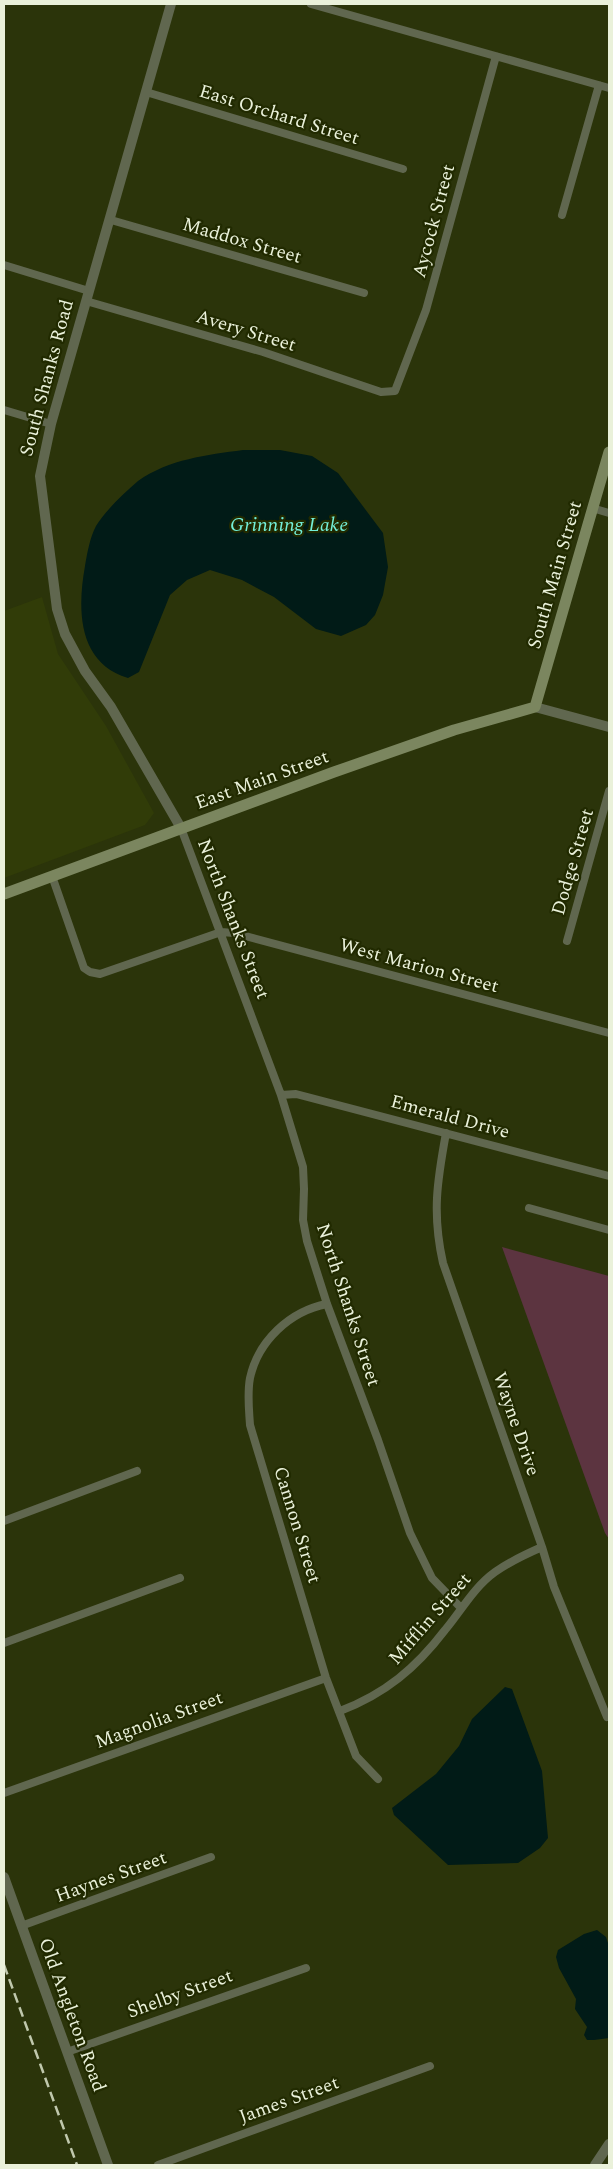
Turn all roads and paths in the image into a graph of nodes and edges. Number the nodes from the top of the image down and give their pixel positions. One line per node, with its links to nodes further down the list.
1 (171, 4): 6 (street, South Shanks Road)
2 (311, 4): 3 (street)
3 (496, 56): 4 (street); 14 (street, Aycock Street)
4 (599, 85): 5 (street); 8 (street)
5 (609, 88)
6 (146, 92): 7 (street, East Orchard Street); 9 (street, South Shanks Road)
7 (403, 169)
8 (562, 215)
9 (111, 220): 11 (street, South Shanks Road); 12 (street, Maddox Street)
10 (4, 266): 11 (street)
11 (89, 291): 13 (street, South Shanks Road)
12 (364, 293)
13 (86, 301): 14 (street, Avery Street); 16 (street, South Shanks Road)
14 (395, 391)
15 (4, 410): 16 (street)
16 (51, 424): 23 (street, South Shanks Road)
17 (609, 452): 18 (main road, South Main Street)
18 (592, 508): 19 (street); 20 (main road, South Main Street)
19 (609, 513)
20 (535, 707): 21 (street); 23 (main road, East Main Street)
21 (609, 728)
22 (609, 791): 27 (street, Dodge Street)
23 (181, 828): 24 (main road, East Main Street); 26 (street, North Shanks Street)
24 (52, 876): 25 (main road, East Main Street); 26 (street)
25 (4, 894)
26 (221, 932): 28 (street, West Marion Street); 29 (street, North Shanks Street)
27 (567, 941)
28 (609, 1033)
29 (281, 1095): 30 (street, Emerald Drive); 34 (street, North Shanks Street)
30 (446, 1133): 31 (street, Emerald Drive); 37 (street, Wayne Drive)
31 (609, 1176)
32 (529, 1208): 33 (street)
33 (609, 1230)
34 (327, 1304): 39 (street, North Shanks Street); 41 (street, Cannon Street)
35 (137, 1471): 36 (street)
36 (4, 1521)
37 (542, 1547): 39 (street, Mifflin Street); 43 (street, Wayne Drive)
38 (180, 1578): 40 (street)
39 (461, 1608): 42 (street, Mifflin Street)
40 (4, 1642)
41 (326, 1678): 42 (street, Cannon Street); 45 (street, Magnolia Street)
42 (340, 1711): 44 (street, Cannon Street)
43 (607, 1717)
44 (378, 1778)
45 (4, 1793)
46 (211, 1857): 48 (street, Haynes Street)
47 (4, 1877): 48 (street, Old Angleton Road)
48 (21, 1926): 50 (street, Old Angleton Road)
49 (306, 1968): 50 (street, Shelby Street)
50 (67, 2052): 53 (street, Old Angleton Road)
51 (430, 2066): 54 (street, James Street)
52 (609, 2144): 55 (street)
53 (106, 2165)
54 (158, 2165)
55 (595, 2165)

